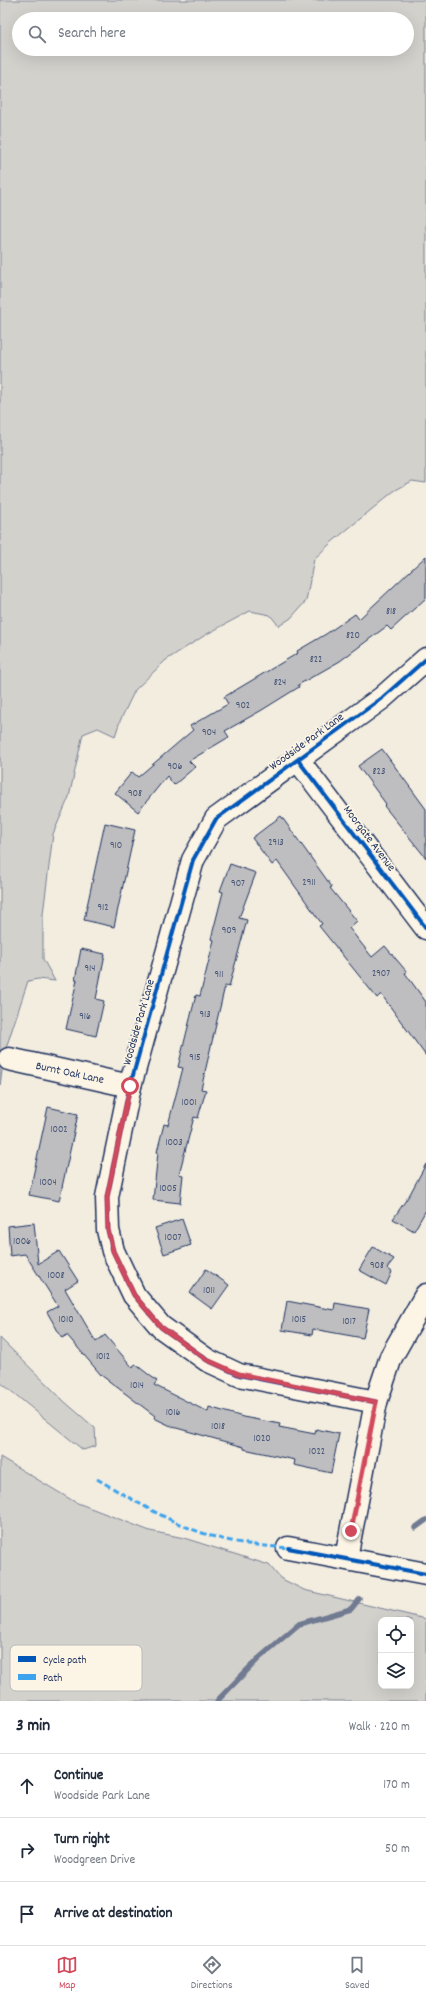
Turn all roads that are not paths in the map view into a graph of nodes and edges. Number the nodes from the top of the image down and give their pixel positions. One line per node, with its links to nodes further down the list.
1 (426, 659): 2 (street, Woodside Park Lane)
2 (298, 760): 3 (street, Moorgate Avenue); 5 (street, Woodside Park Lane)
3 (426, 928)
4 (9, 1059): 5 (street, Burnt Oak Lane)
5 (130, 1086): 7 (street, Woodside Park Lane)
6 (426, 1295): 7 (street)
7 (376, 1402): 9 (street)
8 (288, 1548): 9 (street)
9 (346, 1558): 10 (street)
10 (426, 1574)

